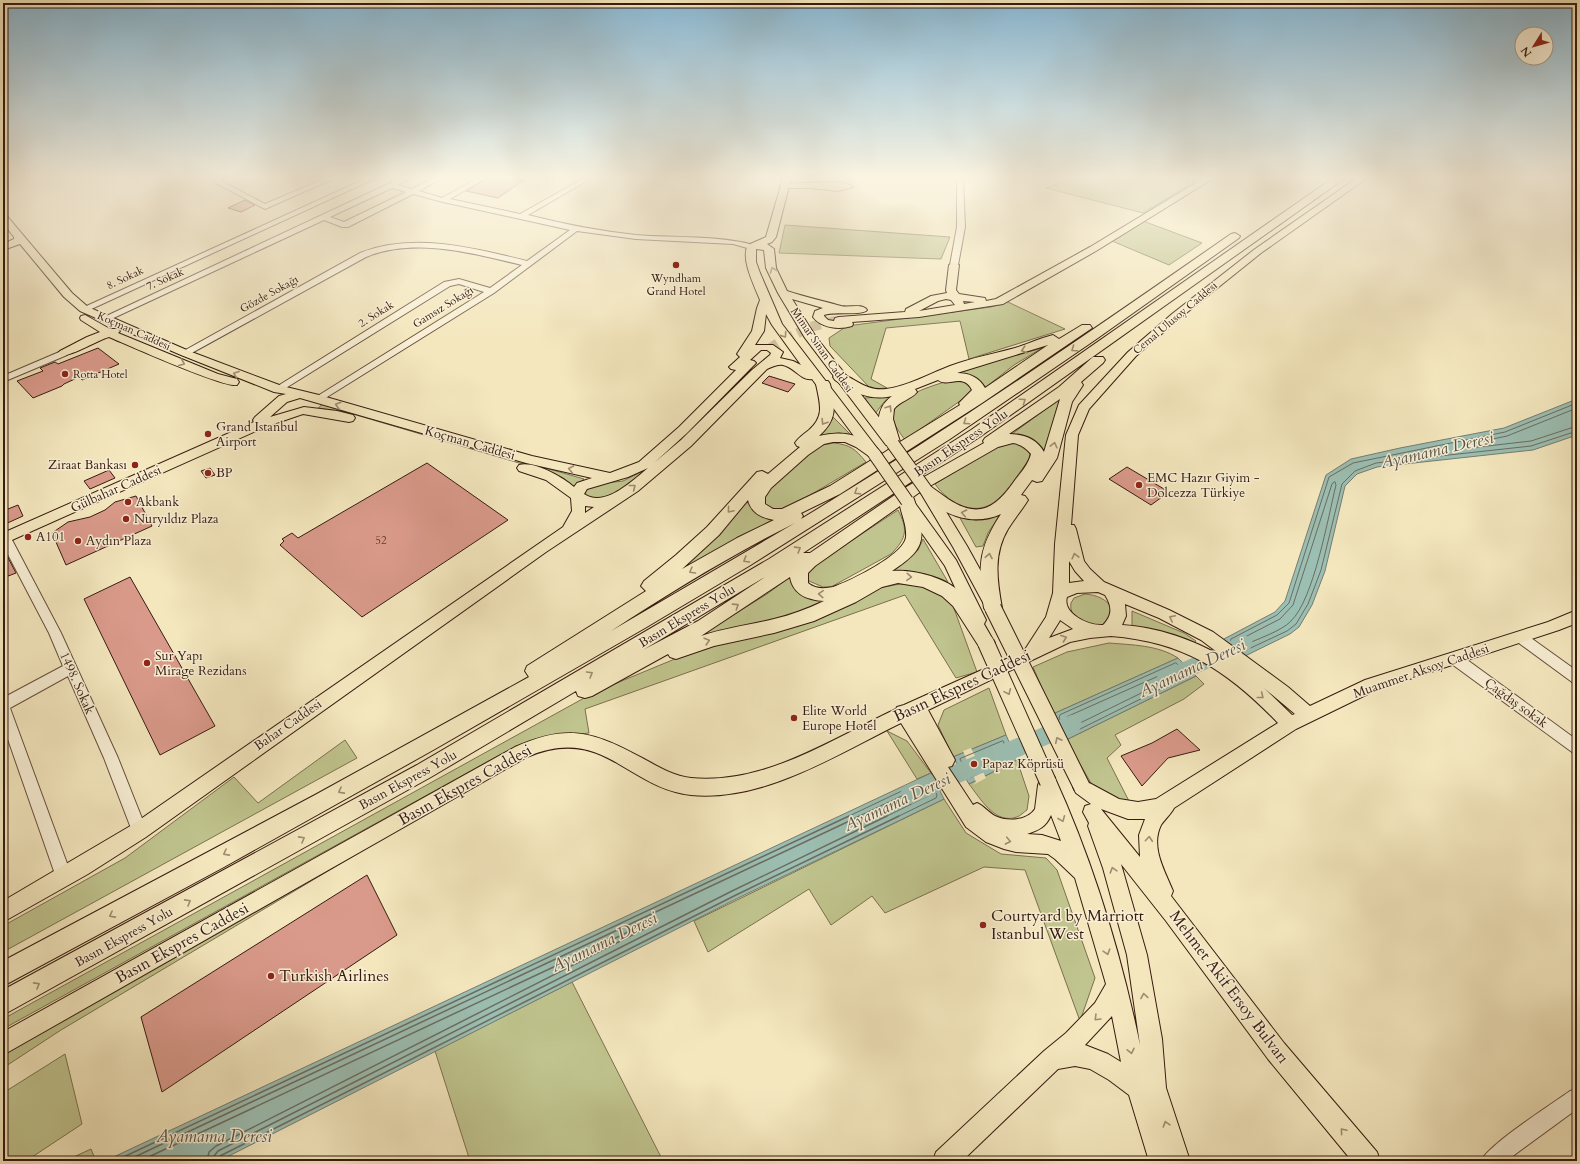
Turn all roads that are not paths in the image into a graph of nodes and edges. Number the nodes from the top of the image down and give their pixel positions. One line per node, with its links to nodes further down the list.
1 (5, 232): 13 (main road, Koçman Caddesi)
2 (11, 232): 13 (main road, Koçman Caddesi)
3 (251, 232): 16 (street, 8. Sokak)
4 (293, 232): 17 (street, 7. Sokak)
5 (571, 232): 18 (street, Gamsız Sokağı)
6 (598, 232): 14 (street)
7 (772, 232): 14 (main road)
8 (960, 232): 19 (street)
9 (1120, 232): 26 (main road)
10 (1242, 232): 20 (highway, Basın Ekspress Yolu)
11 (1262, 232): 21 (highway, Basın Ekspress Yolu)
12 (1284, 232): 65 (main road, Cemal Ulusoy Caddesi)
13 (17, 243): 15 (main road); 29 (main road, Koçman Caddesi); 37 (main road, Koçman Caddesi)
14 (751, 246): 23 (main road, Mimar Sinan Caddesi, one-way to 14); 27 (main road, Mimar Sinan Caddesi)
15 (3, 249)
16 (210, 251): 17 (street); 29 (street, 8. Sokak)
17 (232, 261): 33 (street, 7. Sokak)
18 (526, 264): 22 (street, Gamsız Sokağı); 41 (street, Gözde Sokağı)
19 (954, 265): 24 (main road); 25 (main road)
20 (1186, 270): 32 (highway); 89 (highway, Basın Ekspress Yolu, one-way to 89)
21 (1184, 287): 42 (highway); 88 (highway, Basın Ekspress Yolu, one-way to 21)
22 (491, 291): 49 (street, 2. Sokak); 50 (street, Gamsız Sokağı)
23 (783, 293): 30 (main road); 43 (main road, Mimar Sinan Caddesi)
24 (955, 297): 25 (main road); 26 (main road); 31 (main road)
25 (935, 298): 28 (main road)
26 (1008, 299): 31 (main road)
27 (766, 301): 44 (main road); 48 (main road, Mimar Sinan Caddesi, one-way to 48)
28 (922, 305): 30 (main road); 34 (main road)
29 (84, 309): 33 (main road, Koçman Caddesi)
30 (844, 310): 36 (main road)
31 (948, 310): 35 (main road); 36 (main road)
32 (1112, 313): 46 (highway, one-way to 46); 52 (highway)
33 (104, 319): 38 (main road, Koçman Caddesi)
34 (826, 319)
35 (839, 320)
36 (852, 324): 43 (main road)
37 (108, 332): 38 (main road); 39 (main road, Koçman Caddesi); 40 (main road)
38 (155, 340): 41 (main road, Koçman Caddesi)
39 (127, 341): 40 (main road); 49 (main road, Koçman Caddesi, one-way to 49)
40 (64, 352): 47 (street)
41 (185, 353): 49 (main road, Koçman Caddesi, one-way to 41)
42 (1100, 358): 56 (highway); 71 (highway, one-way to 42)
43 (829, 363): 46 (main road, Mimar Sinan Caddesi)
44 (735, 367): 45 (main road); 57 (main road)
45 (762, 367): 48 (main road); 58 (main road)
46 (840, 377): 54 (main road, Mimar Sinan Caddesi)
47 (3, 379)
48 (823, 384): 55 (main road, Mimar Sinan Caddesi); 74 (highway, one-way to 74)
49 (279, 398): 50 (main road, Koçman Caddesi); 51 (main road); 53 (main road, Gülbahar Caddesi)
50 (319, 399): 51 (main road); 59 (main road, Koçman Caddesi, one-way to 50)
51 (301, 411): 53 (main road, Gülbahar Caddesi); 62 (main road, Koçman Caddesi)
52 (957, 412): 54 (highway, one-way to 52); 60 (highway)
53 (229, 438): 68 (main road, Gülbahar Caddesi)
54 (893, 444): 61 (main road, Mimar Sinan Caddesi, bridge)
55 (875, 456): 60 (highway); 64 (main road, Mimar Sinan Caddesi, bridge)
56 (960, 462): 61 (highway, one-way to 61); 67 (highway)
57 (623, 474): 58 (main road); 59 (main road, Koçman Caddesi)
58 (648, 475): 63 (main road, one-way to 58)
59 (609, 477): 62 (main road)
60 (835, 490): 74 (highway, one-way to 74)
61 (926, 490): 71 (main road, Mimar Sinan Caddesi)
62 (578, 498): 63 (main road); 66 (main road)
63 (617, 498): 66 (main road, Bahar Caddesi)
64 (907, 501): 67 (highway, one-way to 67); 76 (main road, Mimar Sinan Caddesi)
65 (1066, 510): 69 (main road, Cemal Ulusoy Caddesi, one-way to 65); 70 (main road, Cemal Ulusoy Caddesi)
66 (568, 530): 95 (main road, Bahar Caddesi)
67 (843, 537): 82 (highway, one-way to 67)
68 (4, 539): 79 (street, 1498. Sokak)
69 (1104, 588): 70 (main road); 73 (main road); 80 (main road, one-way to 69)
70 (1060, 598): 73 (main road); 77 (main road, Cemal Ulusoy Caddesi)
71 (993, 608): 91 (main road, Mehmet Akif Ersoy Bulvarı, one-way to 71, bridge)
72 (1577, 616): 75 (main road, Muammer Aksoy Caddesi)
73 (1101, 631): 77 (main road, Basın Ekspres Caddesi, one-way to 73); 80 (main road)
74 (590, 634): 89 (highway)
75 (1520, 637): 78 (main road, Muammer Aksoy Caddesi); 81 (street)
76 (986, 643): 82 (highway, one-way to 76); 90 (main road, Mimar Sinan Caddesi, one-way to 90, bridge)
77 (1029, 655): 84 (main road, Basın Ekspres Caddesi)
78 (1454, 658): 85 (main road, Muammer Aksoy Caddesi); 87 (street, Çağdaş sokak)
79 (70, 668): 83 (street); 95 (street, 1498. Sokak)
80 (1238, 668): 85 (main road); 86 (main road, one-way to 86)
81 (1577, 678)
82 (605, 679): 88 (highway)
83 (3, 706): 97 (street)
84 (910, 710): 94 (main road); 103 (main road, Basın Ekspres Caddesi)
85 (1308, 715): 86 (main road, Muammer Aksoy Caddesi)
86 (1290, 724): 92 (main road, Muammer Aksoy Caddesi)
87 (1577, 748)
88 (424, 772): 102 (highway, Basın Ekspress Yolu, one-way to 88)
89 (375, 773): 100 (highway, Basın Ekspress Yolu, one-way to 100)
90 (1048, 782): 94 (main road); 96 (main road, Mimar Sinan Caddesi, one-way to 96)
91 (1082, 787): 92 (main road); 93 (main road, Mehmet Akif Ersoy Bulvarı)
92 (1169, 802): 99 (main road, one-way to 92)
93 (1092, 812): 99 (main road, Mehmet Akif Ersoy Bulvarı); 109 (main road, Mehmet Akif Ersoy Bulvarı, one-way to 93)
94 (973, 813): 96 (main road, one-way to 96)
95 (139, 831): 97 (main road, Bahar Caddesi)
96 (1084, 874): 101 (main road, Mimar Sinan Caddesi, one-way to 101)
97 (64, 877): 98 (main road, Bahar Caddesi)
98 (3, 912)
99 (1174, 914): 110 (main road, Mehmet Akif Ersoy Bulvarı, one-way to 99)
100 (3, 974)
101 (1117, 985): 104 (main road, one-way to 104); 105 (main road, Mimar Sinan Caddesi, one-way to 105)
102 (3, 1003)
103 (3, 1044)
104 (1052, 1059): 105 (main road); 107 (main road)
105 (1138, 1088): 108 (main road, Mimar Sinan Caddesi)
106 (1577, 1098): 111 (street)
107 (945, 1161)
108 (1161, 1161)
109 (1178, 1161)
110 (1368, 1161)
111 (1491, 1161)

